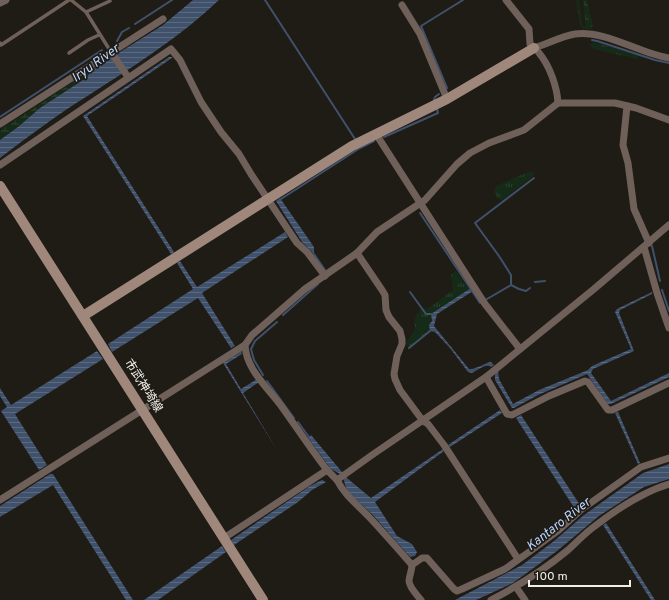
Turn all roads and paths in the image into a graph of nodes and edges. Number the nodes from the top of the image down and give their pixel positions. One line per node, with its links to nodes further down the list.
1 (6, 0): 5 (street)
2 (70, 0): 7 (lane); 10 (lane)
3 (506, 0): 11 (street)
4 (110, 1): 7 (lane)
5 (0, 3)
6 (402, 5): 16 (street)
7 (86, 12): 9 (lane)
8 (163, 19): 12 (street)
9 (99, 35): 12 (lane); 13 (lane)
10 (0, 43)
11 (534, 48): 14 (street); 16 (street); 17 (street)
12 (110, 52): 15 (street); 20 (street)
13 (69, 53)
14 (669, 58)
15 (128, 77): 22 (street); 24 (street)
16 (447, 99): 21 (street)
17 (558, 103): 18 (street); 25 (street)
18 (627, 106): 19 (street); 27 (street)
19 (669, 120)
20 (0, 124)
21 (376, 134): 24 (street); 25 (street)
22 (0, 165)
23 (0, 186): 30 (street, 市武神埼線)
24 (268, 199): 29 (street); 30 (street)
25 (420, 204): 28 (street); 33 (street)
26 (669, 225): 27 (street)
27 (646, 245): 31 (street); 33 (street)
28 (357, 253): 29 (street); 37 (street)
29 (325, 276): 32 (street)
30 (83, 316): 36 (street, 市武神埼線)
31 (669, 328)
32 (245, 345): 36 (street); 39 (street)
33 (520, 349): 34 (street)
34 (486, 377): 35 (street); 37 (street)
35 (669, 383)
36 (142, 409): 42 (street); 43 (street, 市武神埼線)
37 (423, 421): 40 (street); 44 (street)
38 (669, 458): 44 (street)
39 (327, 470): 40 (street); 43 (street)
40 (341, 477): 45 (street)
41 (669, 484): 46 (street)
42 (0, 500)
43 (224, 538): 47 (street, 市武神埼線)
44 (518, 559): 45 (street)
45 (412, 565): 48 (street)
46 (516, 587): 49 (street); 50 (street)
47 (263, 600)
48 (421, 600)
49 (491, 600)
50 (525, 600)

